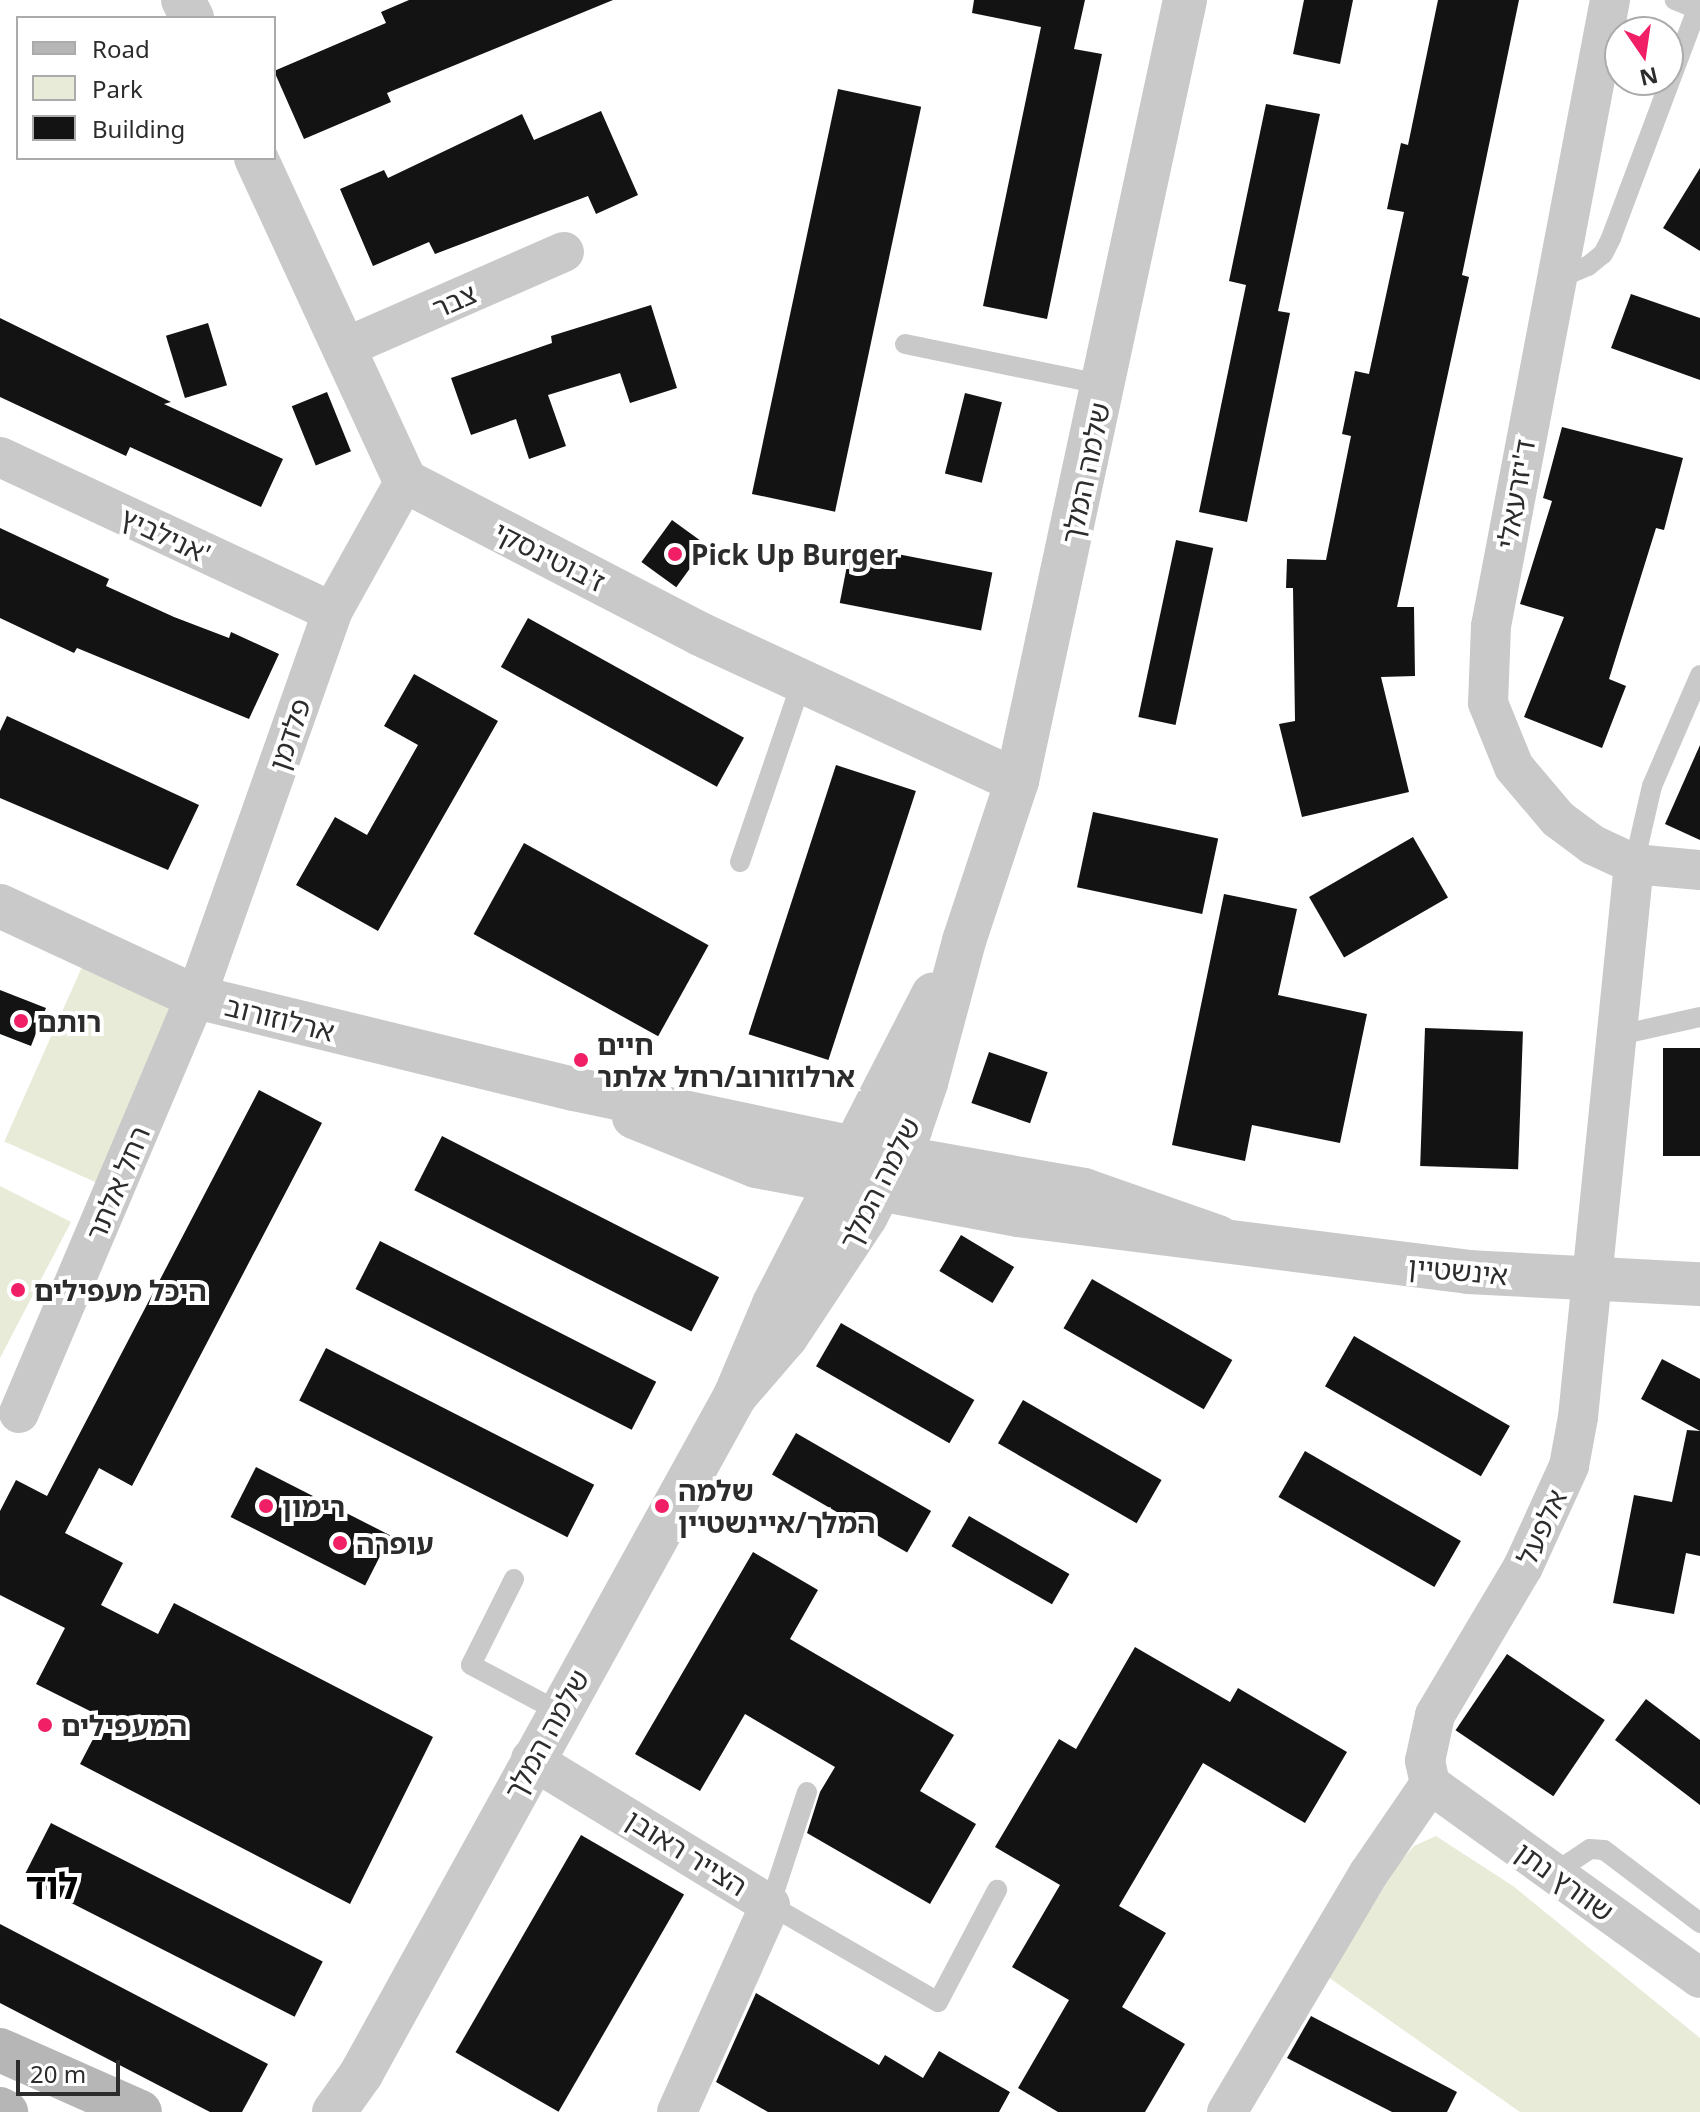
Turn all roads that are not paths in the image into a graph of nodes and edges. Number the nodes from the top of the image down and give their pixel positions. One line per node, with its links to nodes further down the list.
1 (1185, 0): 9 (street, שלמה המלך)
2 (1610, 0): 6 (street, ד'יזרעאלי)
3 (1675, 0): 6 (lane)
4 (257, 160): 8 (street)
5 (564, 252): 8 (street, צבר)
6 (1553, 281): 17 (street, ד'יזרעאלי)
7 (905, 344): 9 (lane)
8 (344, 348): 11 (street)
9 (1104, 385): 15 (street, שלמה המלך)
10 (0, 457): 12 (street, אנילביץ')
11 (405, 481): 12 (street, פלדמן); 14 (street, ז'בוטינסקי)
12 (332, 612): 21 (street, פלדמן)
13 (1700, 675): 17 (lane)
14 (802, 681): 15 (street, ז'בוטינסקי); 16 (lane)
15 (1017, 781): 20 (street, שלמה המלך)
16 (740, 862)
17 (1634, 864): 18 (street, ד'יזרעאלי); 23 (street, אלפעל)
18 (1700, 870)
19 (0, 906): 21 (street, ארלוזורוב)
20 (964, 941): 24 (street, שלמה המלך); 25 (street, שלמה המלך)
21 (196, 997): 24 (street, ארלוזורוב); 29 (street, רחל אלתר)
22 (1700, 1017): 23 (lane)
23 (1615, 1036): 26 (street, אלפעל)
24 (843, 1166): 25 (street, אינשטיין); 28 (street, שלמה המלך)
25 (888, 1175): 26 (street, אינשטיין); 28 (street, שלמה המלך)
26 (1588, 1280): 27 (street, אינשטיין); 33 (street, אלפעל)
27 (1700, 1284)
28 (735, 1396): 31 (street, שלמה המלך)
29 (19, 1413)
30 (514, 1579): 31 (lane)
31 (558, 1711): 32 (street, שלמה המלך)
32 (531, 1759): 37 (street, הצייר ראובן); 41 (street, שלמה המלך)
33 (1430, 1784): 35 (street, שוורץ נתן); 47 (street)
34 (807, 1792): 37 (lane)
35 (1554, 1873): 38 (lane); 39 (street, שוורץ נתן)
36 (997, 1890): 37 (lane)
37 (770, 1905): 46 (street, הצייר ראובן)
38 (1700, 1923)
39 (1700, 1977)
40 (0, 2050): 44 (main road)
41 (359, 2093): 45 (street, שלמה המלך)
42 (0, 2109): 43 (main road)
43 (6, 2112)
44 (140, 2112)
45 (334, 2112)
46 (677, 2112)
47 (1227, 2112)

